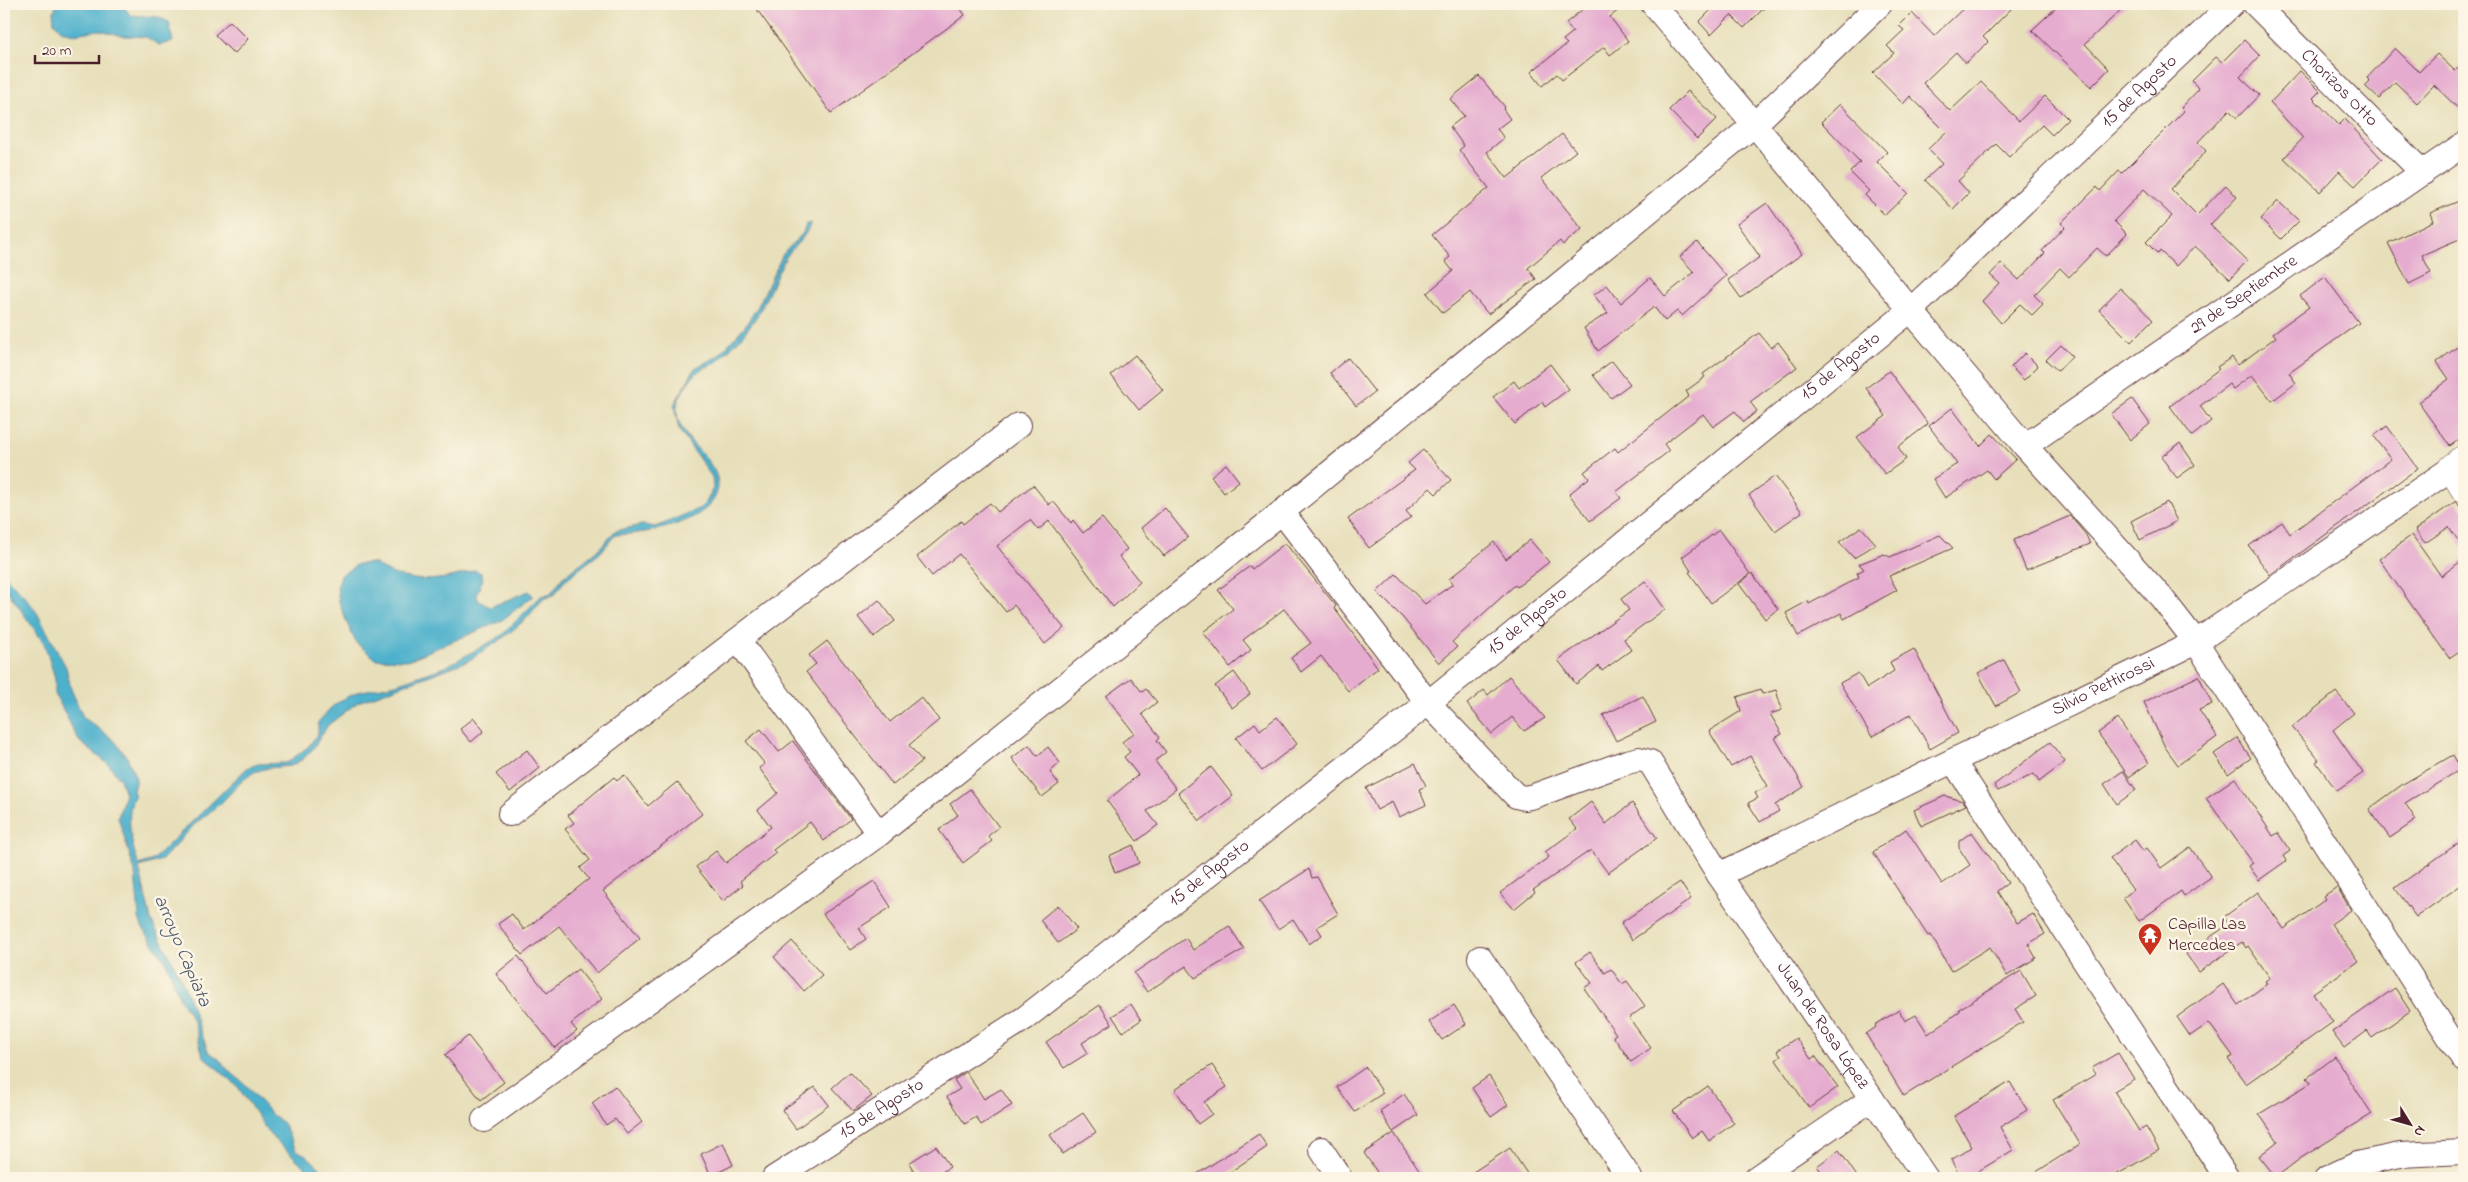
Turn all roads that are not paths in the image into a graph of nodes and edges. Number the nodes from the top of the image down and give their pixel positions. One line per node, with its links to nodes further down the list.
1 (1653, 4): 5 (street)
2 (1880, 4): 5 (street)
3 (2232, 4): 8 (street, 15 de Agosto)
4 (2255, 4): 7 (street, Chorizos Otto)
5 (1755, 124): 8 (street); 12 (street)
6 (2464, 144): 7 (street, 29 de Septiembre)
7 (2423, 173): 10 (street, 29 de Septiembre)
8 (1912, 310): 10 (street); 15 (street, 15 de Agosto)
9 (1019, 425): 13 (street)
10 (2025, 446): 14 (street)
11 (2460, 472): 14 (street, Silvio Pettirossi)
12 (1282, 512): 15 (street); 18 (street)
13 (738, 640): 17 (street); 18 (street)
14 (2196, 642): 16 (street, Silvio Pettirossi); 21 (street)
15 (1428, 703): 19 (street, Juan de Rosa López); 26 (street, 15 de Agosto)
16 (1953, 760): 19 (street, Silvio Pettirossi); 31 (street)
17 (510, 814)
18 (878, 834): 23 (street)
19 (1719, 875): 22 (street, Juan de Rosa López)
20 (1480, 958): 28 (street)
21 (2464, 1060)
22 (1872, 1099): 29 (street); 30 (street, Juan de Rosa López)
23 (484, 1120)
24 (1321, 1149): 27 (street)
25 (2464, 1152): 32 (street)
26 (774, 1178)
27 (1340, 1178)
28 (1630, 1178)
29 (1756, 1178)
30 (1926, 1178)
31 (2227, 1178)
32 (2327, 1178)

